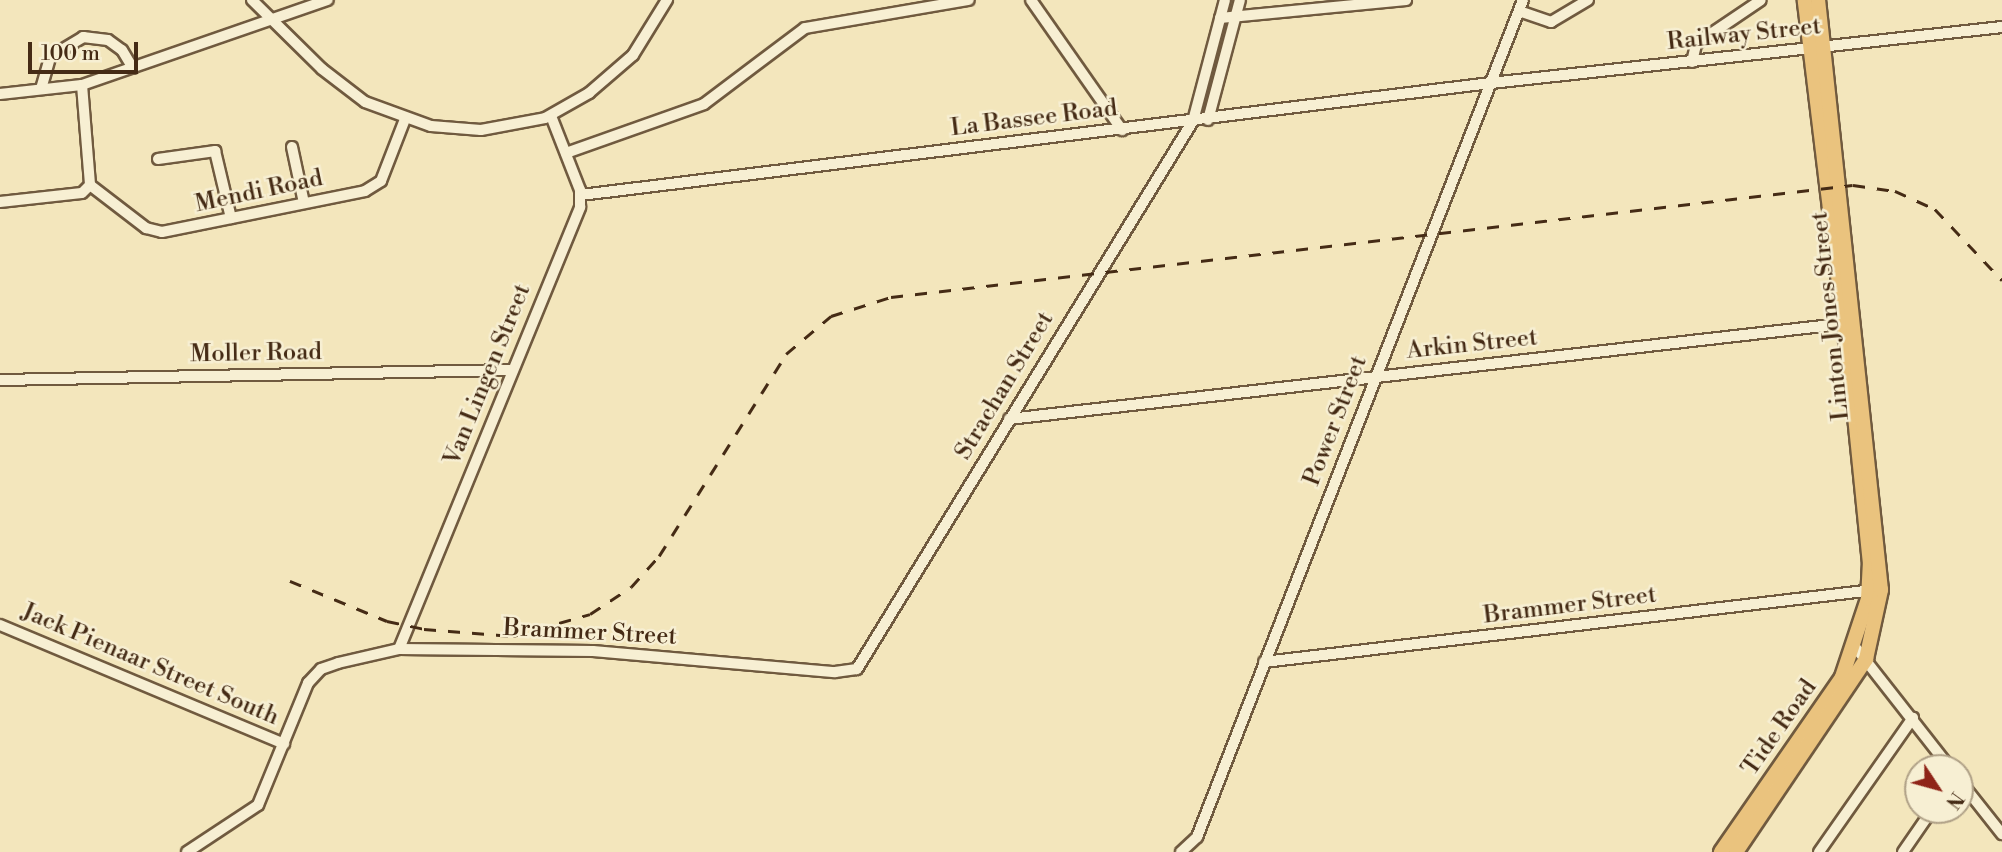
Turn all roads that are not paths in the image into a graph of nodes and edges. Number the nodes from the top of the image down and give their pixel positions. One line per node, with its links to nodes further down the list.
1 (253, 0): 17 (street)
2 (328, 0): 17 (street)
3 (667, 0): 26 (street)
4 (969, 0): 32 (street)
5 (1031, 0): 30 (street)
6 (1225, 0): 15 (street, Strachan Street)
7 (1240, 0): 16 (street)
8 (1406, 0): 16 (street)
9 (1523, 0): 14 (street, Power Street)
10 (1588, 0): 14 (street)
11 (1761, 0): 20 (street)
12 (1804, 0): 19 (main road, Linton Jones Street)
13 (1818, 0): 19 (main road, Linton Jones Street)
14 (1519, 11): 22 (street, Power Street)
15 (1220, 18): 16 (street); 29 (street, Strachan Street)
16 (1235, 19): 28 (street)
17 (272, 20): 21 (street); 27 (street)
18 (2002, 27): 19 (street, Railway Street)
19 (1814, 48): 20 (street, Railway Street); 39 (main road, Linton Jones Street)
20 (1692, 62): 22 (street, Railway Street)
21 (133, 68): 23 (street); 24 (street)
22 (1491, 83): 28 (street, La Bassee Road); 41 (street, Power Street)
23 (82, 85): 24 (street); 34 (street)
24 (41, 89): 25 (street)
25 (0, 94)
26 (551, 116): 27 (street); 32 (street)
27 (405, 119): 37 (street, Mendi Road)
28 (1208, 120): 29 (street, La Bassee Road)
29 (1193, 121): 30 (street, La Bassee Road); 43 (street, Strachan Street)
30 (1122, 130): 35 (street, La Bassee Road)
31 (292, 147): 37 (street)
32 (566, 153): 35 (street)
33 (158, 159): 38 (street)
34 (90, 186): 36 (street); 38 (street, Mendi Road)
35 (581, 195): 40 (street, Van Lingen Street)
36 (0, 202)
37 (304, 203): 38 (street, Mendi Road)
38 (231, 218)
39 (1848, 323): 41 (street, Arkin Street); 44 (main road, Linton Jones Street)
40 (512, 370): 42 (street, Moller Road); 47 (street, Van Lingen Street)
41 (1376, 376): 43 (street, Arkin Street); 49 (street, Power Street)
42 (0, 380)
43 (1009, 419): 50 (street, Strachan Street)
44 (1875, 590): 46 (main road, Linton Jones Street); 49 (street, Brammer Street)
45 (0, 625): 52 (street, Jack Pienaar Street South)
46 (1870, 625): 48 (main road, Tide Road)
47 (399, 649): 50 (street, Brammer Street); 52 (street, Brammer Street)
48 (1861, 653): 51 (street); 59 (main road, Tide Road); 60 (main road, Tide Road)
49 (1264, 662): 58 (street, Power Street)
50 (852, 672)
51 (1913, 718): 53 (street); 61 (street)
52 (284, 744): 57 (street)
53 (1940, 754)
54 (1974, 799): 56 (street)
55 (1922, 824): 62 (street)
56 (2002, 834)
57 (187, 852)
58 (1181, 852)
59 (1721, 852)
60 (1737, 852)
61 (1819, 852)
62 (1903, 852)

